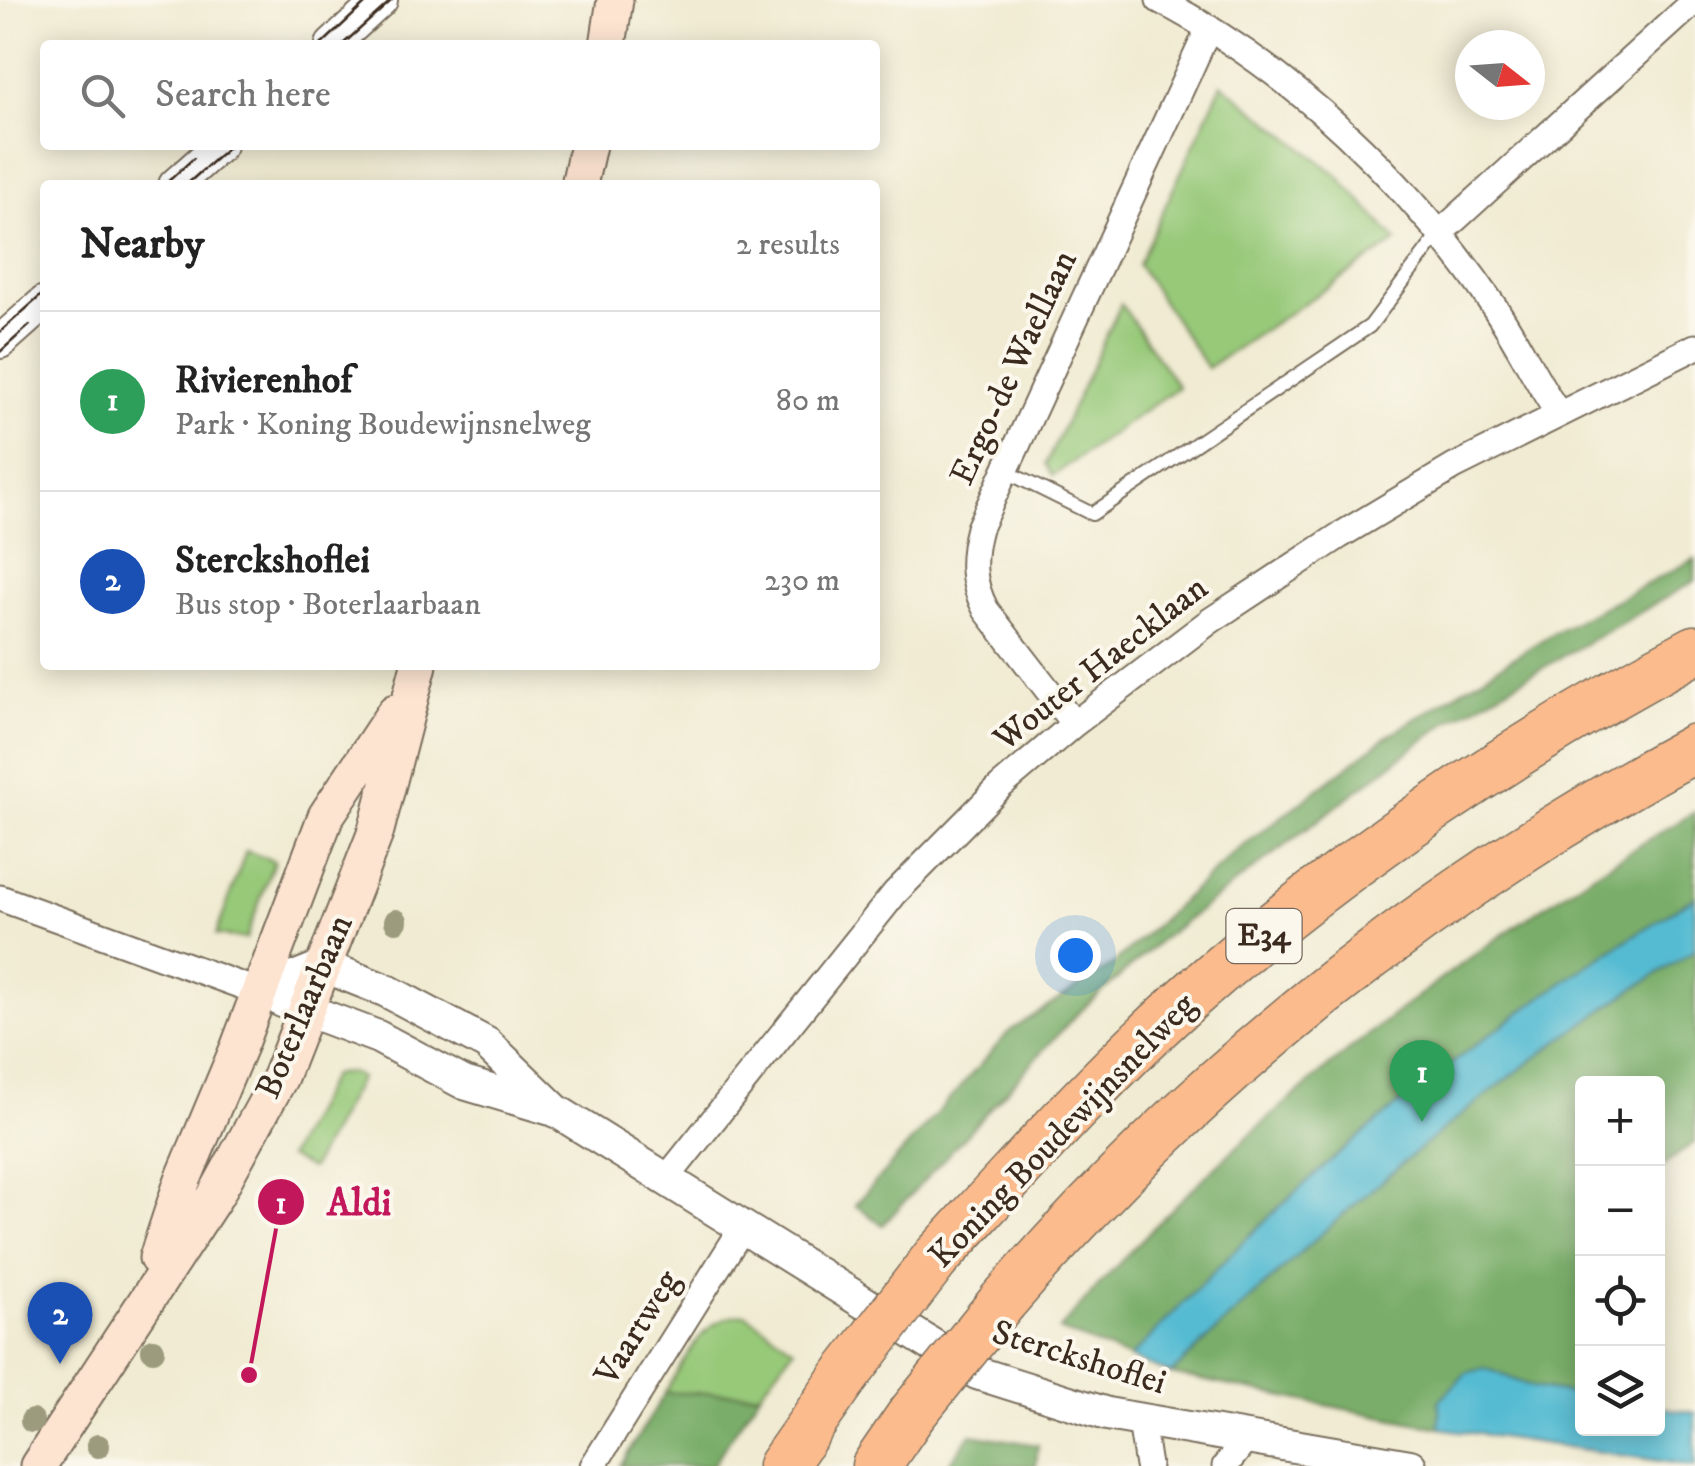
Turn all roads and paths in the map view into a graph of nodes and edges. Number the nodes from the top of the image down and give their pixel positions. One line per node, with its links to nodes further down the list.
1 (381, 0): 6 (street)
2 (614, 0): 7 (main road)
3 (1695, 1): 12 (street)
4 (1167, 2): 5 (street)
5 (1209, 28): 12 (street); 17 (street, Ergo-de Waellaan)
6 (337, 40)
7 (609, 40)
8 (214, 150): 10 (street)
9 (587, 150): 11 (main road)
10 (181, 180)
11 (580, 180)
12 (1440, 233): 16 (street); 17 (lane)
13 (40, 306): 14 (street)
14 (0, 342)
15 (1695, 346): 16 (street, Wouter Haecklaan)
16 (1558, 413): 20 (street, Wouter Haecklaan)
17 (1006, 471): 20 (street, Ergo-de Waellaan)
18 (1695, 650): 34 (highway, Koning Boudewijnsnelweg / E34, bridge)
19 (414, 679): 23 (main road, Boterlaarbaan); 24 (main road, Boterlaarbaan)
20 (1074, 724): 27 (street, Wouter Haecklaan)
21 (1695, 748): 35 (highway, Koning Boudewijnsnelweg / E34, bridge)
22 (0, 898): 24 (street, Sterckshoflei)
23 (324, 966): 24 (street); 25 (main road, Boterlaarbaan); 26 (street, Sterckshoflei)
24 (259, 992): 25 (street, Sterckshoflei); 29 (main road, Boterlaarbaan)
25 (307, 1010): 26 (street, Sterckshoflei); 29 (main road, Boterlaarbaan)
26 (555, 1110): 27 (street, Sterckshoflei)
27 (666, 1179): 28 (street, Sterckshoflei)
28 (743, 1228): 30 (street, Sterckshoflei); 33 (street, Vaartweg)
29 (144, 1297): 32 (main road, Boterlaarbaan)
30 (1141, 1422): 31 (street, Sterckshoflei); 36 (street)
31 (1235, 1453): 37 (street, Sterckshoflei)
32 (38, 1466)
33 (594, 1466)
34 (782, 1466)
35 (876, 1466)
36 (1148, 1466)
37 (1410, 1466)

